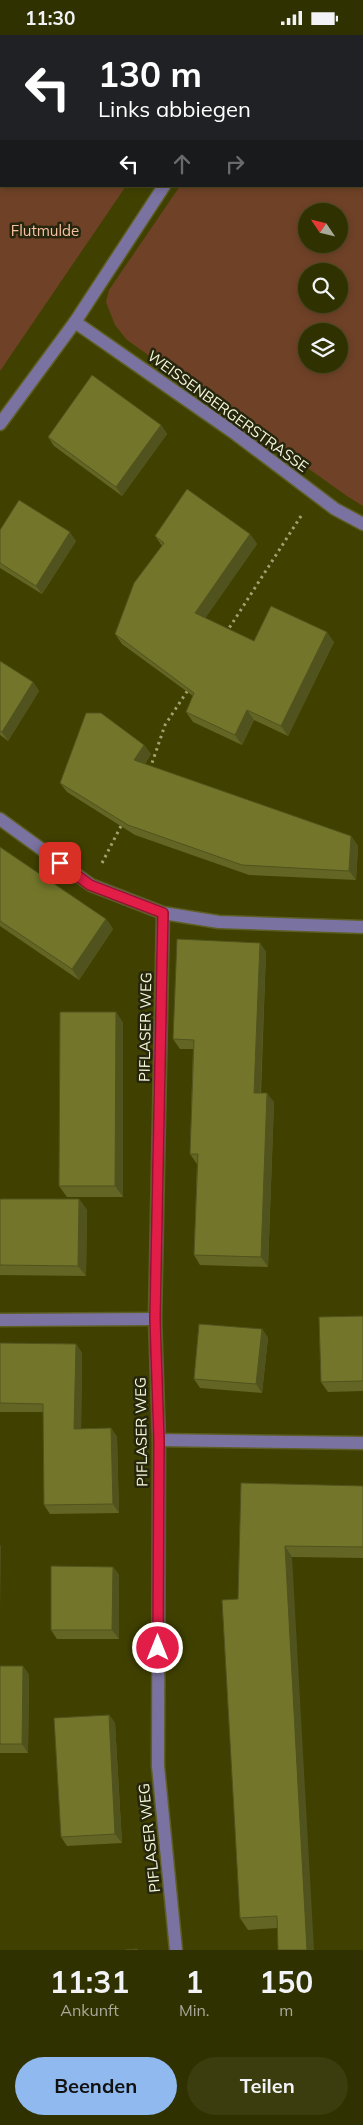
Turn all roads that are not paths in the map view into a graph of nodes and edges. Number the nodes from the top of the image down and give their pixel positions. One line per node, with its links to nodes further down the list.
1 (163, 187): 2 (street)
2 (75, 322): 3 (street); 4 (street, WEISSENBERGERSTRASSE)
3 (0, 424)
4 (363, 524)
5 (0, 819): 6 (street)
6 (163, 913): 7 (street); 8 (street, PIFLASER WEG)
7 (363, 927)
8 (155, 1319): 9 (street); 10 (street, PIFLASER WEG)
9 (0, 1320)
10 (159, 1440): 11 (street); 12 (street, PIFLASER WEG)
11 (363, 1443)
12 (176, 1950)

